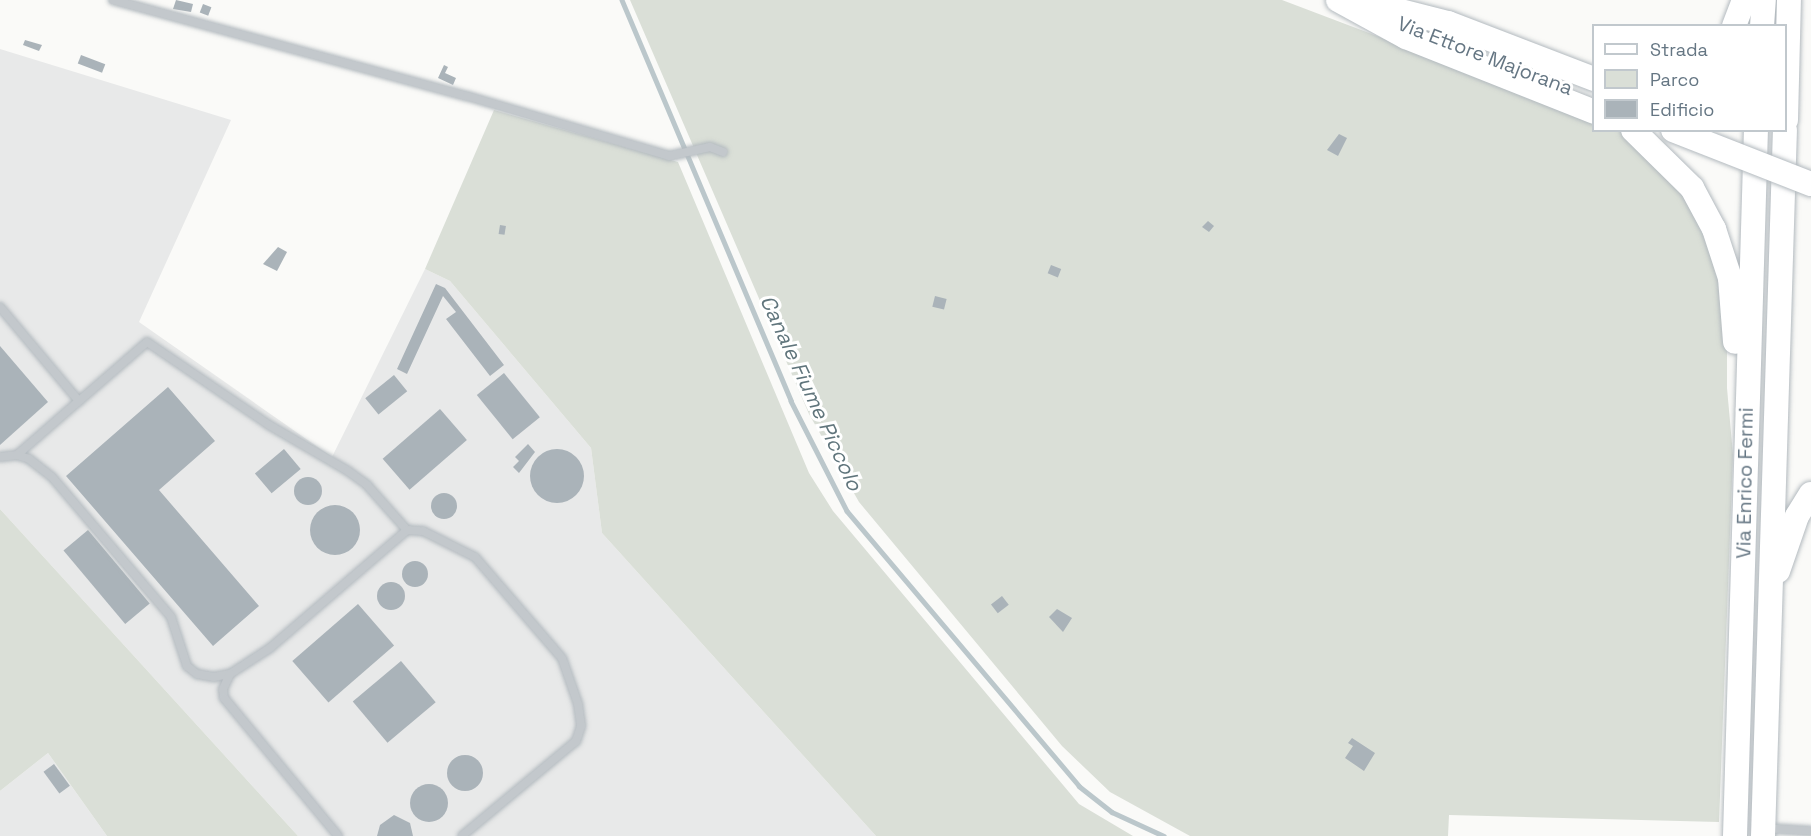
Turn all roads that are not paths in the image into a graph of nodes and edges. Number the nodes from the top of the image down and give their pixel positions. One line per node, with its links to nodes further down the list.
1 (113, 0): 17 (lane)
2 (1340, 0): 11 (main road, Via Ettore Majorana); 12 (main road)
3 (1357, 0): 10 (main road)
4 (1744, 0): 7 (main road)
5 (1764, 0): 8 (main road)
6 (1789, 0): 9 (main road)
7 (1735, 24)
8 (1762, 24)
9 (1787, 60)
10 (1592, 79)
11 (1592, 99)
12 (1592, 112)
13 (1635, 132): 21 (main road)
14 (1677, 132): 18 (main road, bridge)
15 (1756, 132): 21 (main road, Via Enrico Fermi)
16 (1785, 132): 26 (main road, Via Enrico Fermi)
17 (723, 152)
18 (1811, 184)
19 (0, 307): 20 (lane)
20 (79, 401): 22 (lane); 25 (lane)
21 (1746, 422): 32 (main road, Via Enrico Fermi)
22 (17, 455): 23 (lane); 27 (lane)
23 (0, 457)
24 (1811, 494): 26 (main road)
25 (407, 530): 27 (lane); 31 (lane)
26 (1771, 590): 29 (main road, Via Enrico Fermi)
27 (230, 674): 30 (lane)
28 (1811, 831): 29 (lane)
29 (1764, 832)
30 (338, 836)
31 (462, 836)
32 (1735, 836)

